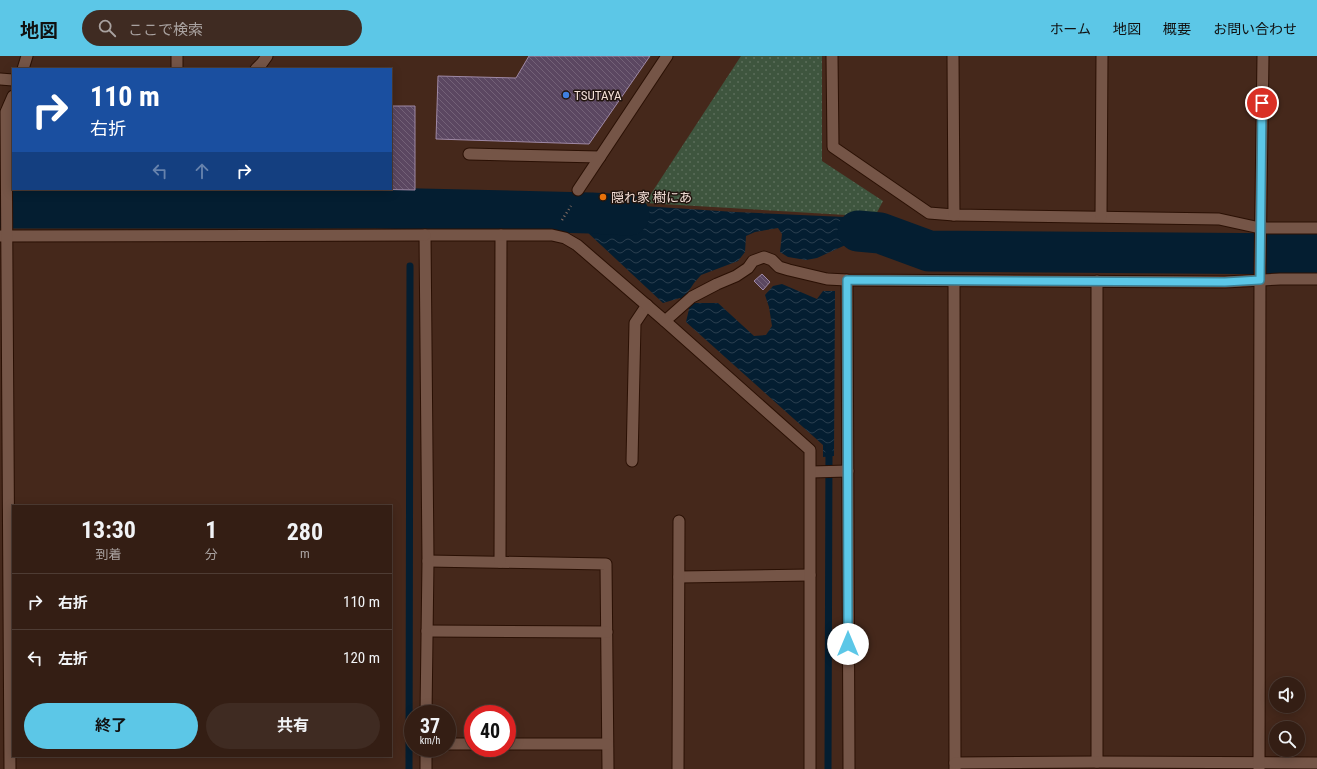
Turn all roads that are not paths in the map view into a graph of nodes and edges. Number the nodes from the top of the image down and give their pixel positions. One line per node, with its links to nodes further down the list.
1 (27, 56): 9 (street)
2 (177, 56): 10 (street)
3 (267, 56): 11 (street)
4 (667, 56): 16 (street)
5 (832, 56): 18 (street)
6 (953, 56): 18 (street)
7 (1102, 56): 19 (street)
8 (1262, 56): 20 (street)
9 (23, 68)
10 (177, 68)
11 (257, 68)
12 (0, 80): 13 (street)
13 (12, 80)
14 (12, 98): 24 (street)
15 (469, 154): 16 (street)
16 (600, 157): 17 (street)
17 (578, 190)
18 (954, 215): 19 (street)
19 (1102, 216): 20 (street)
20 (1260, 228): 21 (street); 27 (street)
21 (1317, 228)
22 (426, 235): 23 (street); 24 (street); 36 (street)
23 (501, 235): 30 (street); 37 (street)
24 (3, 236): 50 (street)
25 (1317, 279): 27 (street)
26 (847, 280): 28 (street); 31 (street); 33 (street)
27 (1260, 280): 29 (street); 49 (street)
28 (954, 281): 29 (street); 48 (street)
29 (1098, 281): 46 (street)
30 (647, 305): 31 (street); 32 (street)
31 (665, 321): 34 (street)
32 (632, 461)
33 (842, 471): 34 (street); 55 (street)
34 (815, 472): 38 (street)
35 (679, 521): 39 (street)
36 (428, 561): 37 (street); 40 (street)
37 (500, 562): 41 (street)
38 (810, 575): 39 (street); 54 (street)
39 (679, 577): 53 (street)
40 (427, 631): 41 (street); 42 (street)
41 (606, 632): 44 (street)
42 (426, 705)
43 (516, 744): 44 (street)
44 (607, 744): 52 (street)
45 (426, 757): 51 (street)
46 (1097, 762): 48 (street); 49 (street)
47 (1317, 763): 49 (street)
48 (955, 766)
49 (1259, 766)
50 (10, 769)
51 (426, 769)
52 (608, 769)
53 (678, 769)
54 (810, 769)
55 (849, 769)

